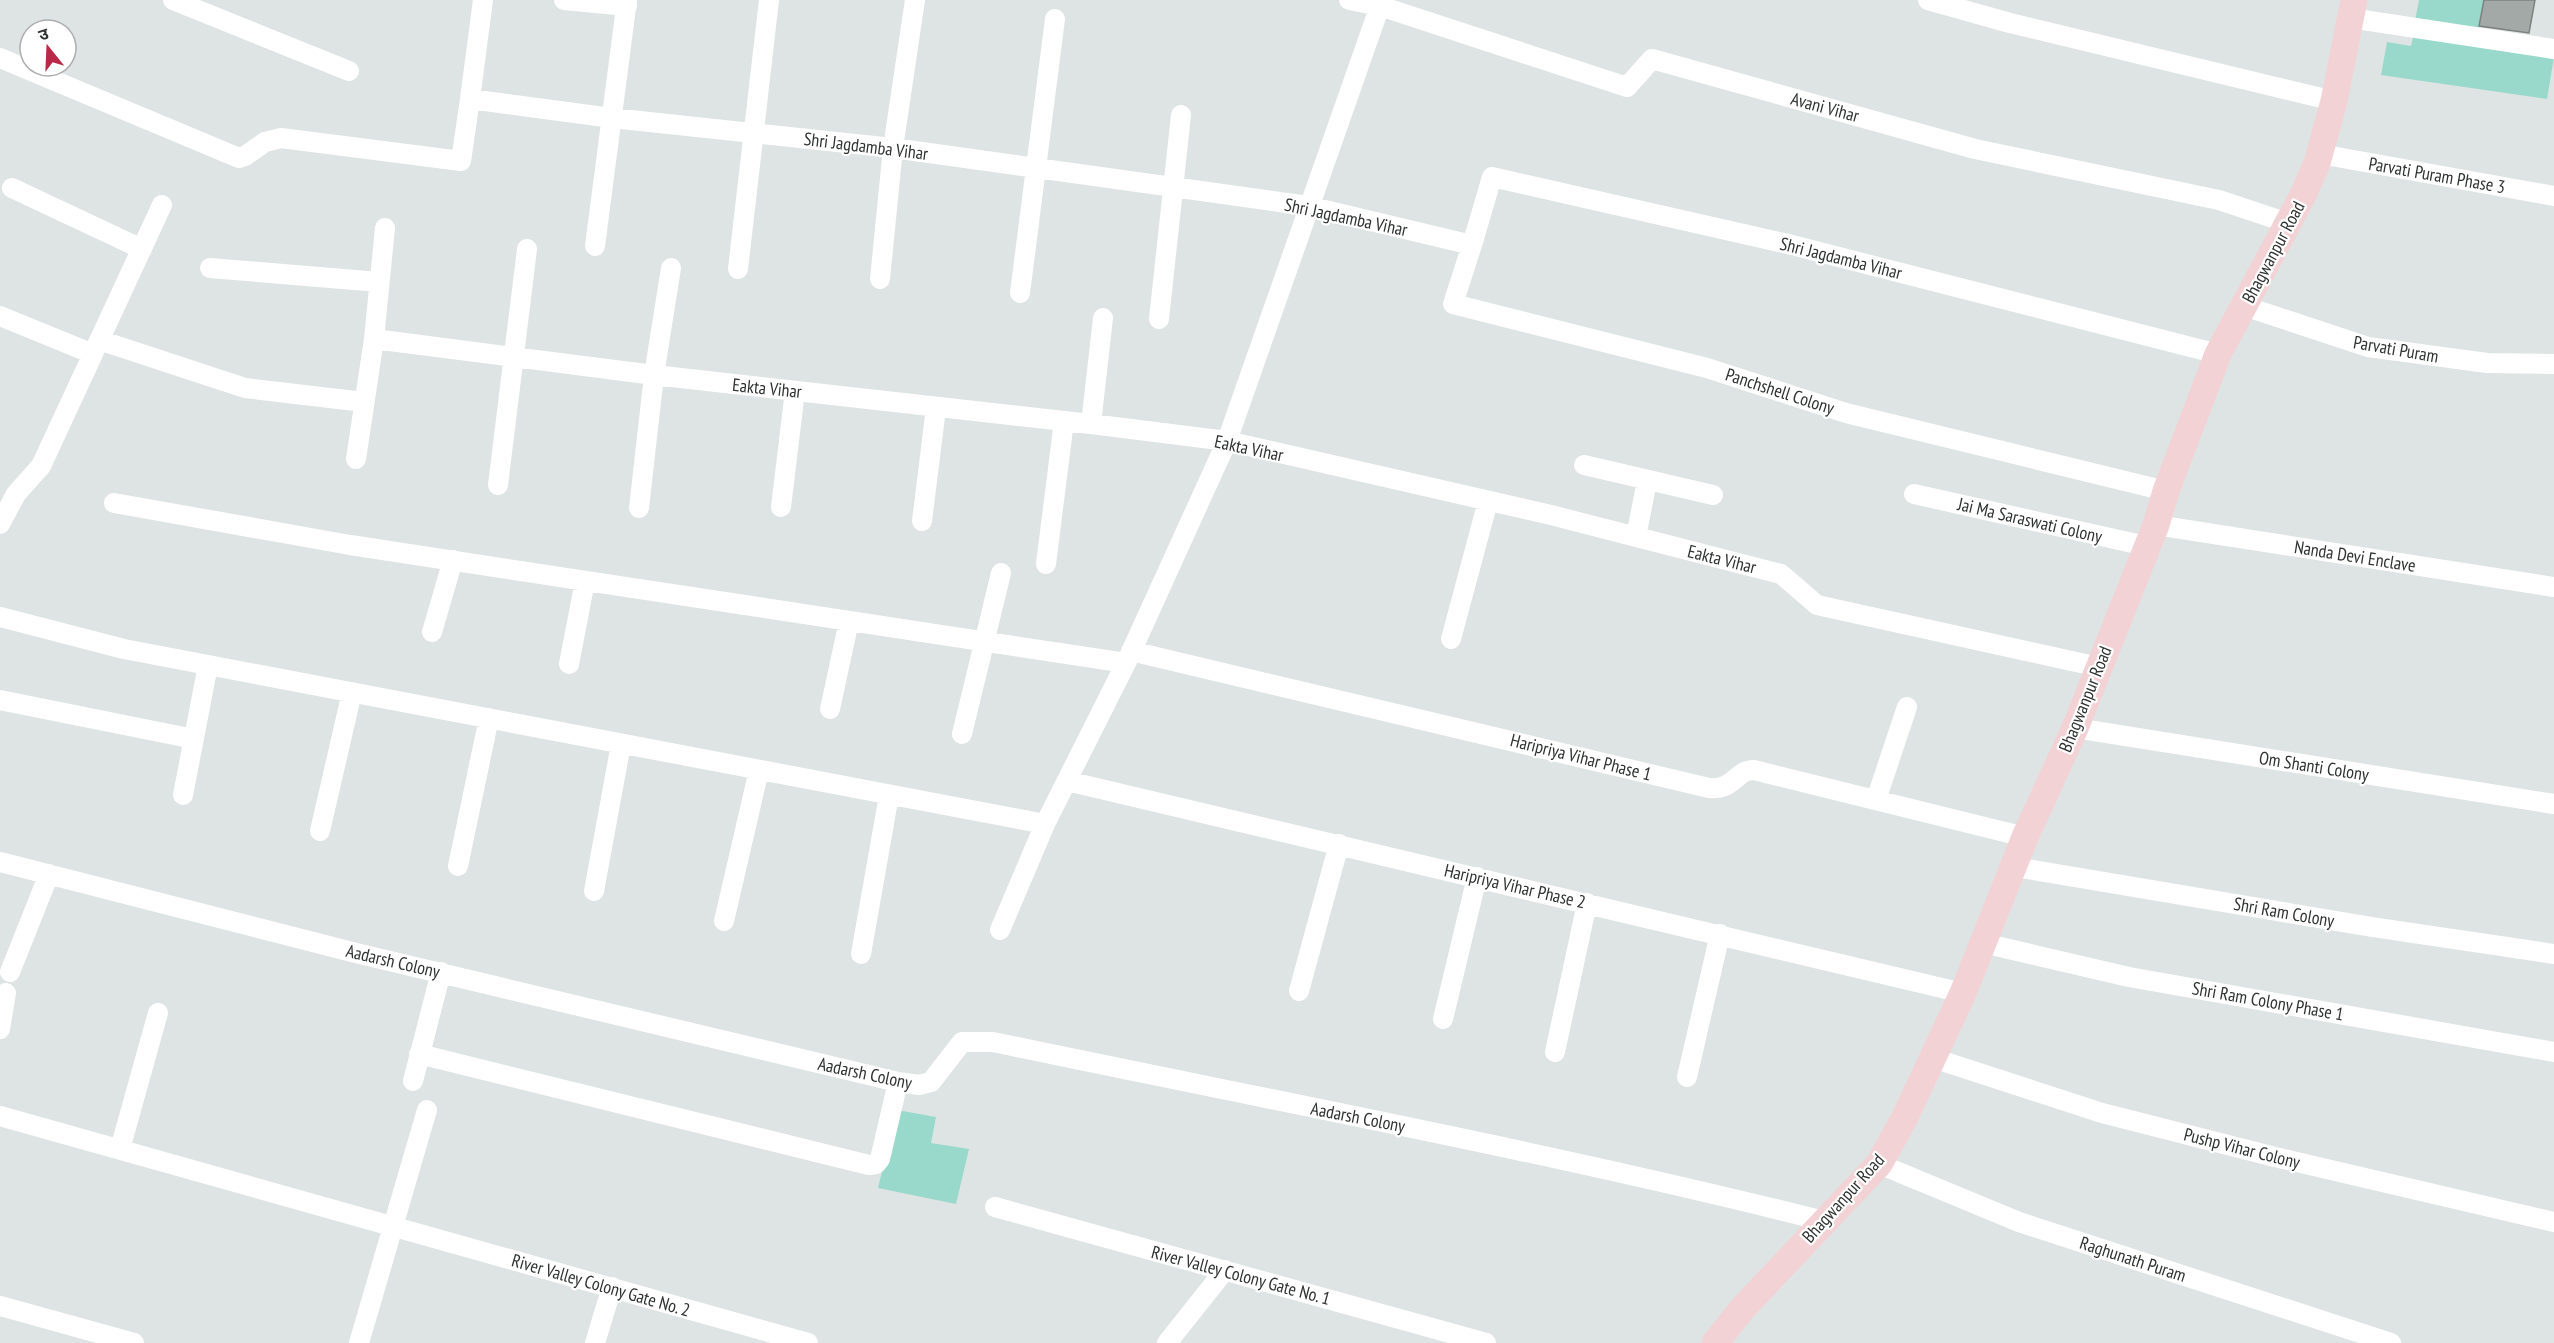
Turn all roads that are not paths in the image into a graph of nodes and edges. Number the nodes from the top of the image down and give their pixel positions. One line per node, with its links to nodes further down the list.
1 (172, 0): 14 (street)
2 (483, 0): 15 (street)
3 (564, 0): 8 (street)
4 (769, 0): 19 (street)
5 (915, 0): 20 (street)
6 (1349, 0): 9 (street)
7 (1928, 0): 16 (street)
8 (627, 3): 18 (street)
9 (1381, 3): 27 (street); 28 (street, Avani Vihar)
10 (2352, 9): 12 (street); 16 (street, Bhagwanpur Road)
11 (1055, 19): 22 (street)
12 (2554, 49)
13 (0, 58): 15 (street)
14 (349, 71)
15 (470, 99): 18 (street, Shri Jagdamba Vihar)
16 (2334, 101): 21 (street, Bhagwanpur Road)
17 (1181, 115): 23 (street)
18 (612, 118): 19 (street, Shri Jagdamba Vihar); 31 (street)
19 (754, 133): 20 (street, Shri Jagdamba Vihar); 36 (street)
20 (893, 148): 22 (street, Shri Jagdamba Vihar); 37 (street)
21 (2320, 154): 25 (street, Parvati Puram Phase 3); 28 (street, Bhagwanpur Road)
22 (1035, 168): 23 (street, Shri Jagdamba Vihar); 39 (street)
23 (1174, 187): 27 (street, Shri Jagdamba Vihar); 43 (street)
24 (12, 188): 32 (street)
25 (2554, 196)
26 (162, 205): 32 (street)
27 (1308, 206): 30 (street, Shri Jagdamba Vihar); 55 (street)
28 (2288, 223): 40 (street, Bhagwanpur Road)
29 (386, 228): 38 (street)
30 (1472, 245): 46 (street, Shri Jagdamba Vihar); 60 (street, Panchshell Colony)
31 (595, 246)
32 (142, 249): 45 (street)
33 (527, 249): 47 (street)
34 (210, 268): 38 (street)
35 (671, 268): 49 (street)
36 (738, 269)
37 (880, 279)
38 (379, 282): 44 (street)
39 (1020, 293)
40 (2244, 306): 46 (street, Bhagwanpur Road); 48 (street, Parvati Puram)
41 (0, 316): 45 (street)
42 (1102, 318): 54 (street)
43 (1159, 319)
44 (374, 339): 47 (street, Eakta Vihar); 51 (street)
45 (96, 347): 51 (street); 68 (street)
46 (2218, 354): 60 (street, Bhagwanpur Road)
47 (515, 357): 49 (street, Eakta Vihar); 59 (street)
48 (2554, 364)
49 (654, 375): 50 (street, Eakta Vihar); 66 (street)
50 (795, 391): 52 (street, Eakta Vihar); 65 (street)
51 (364, 402): 56 (street)
52 (936, 408): 53 (street, Eakta Vihar); 67 (street)
53 (1064, 421): 54 (street, Eakta Vihar); 72 (street)
54 (1091, 424): 55 (street, Eakta Vihar)
55 (1227, 441): 63 (street, Eakta Vihar); 81 (street)
56 (356, 459)
57 (1584, 465): 58 (street)
58 (1647, 481): 62 (street); 70 (street)
59 (498, 484)
60 (2166, 491): 69 (street, Bhagwanpur Road)
61 (1914, 494): 69 (street, Jai Ma Saraswati Colony)
62 (1713, 495)
63 (1488, 501): 70 (street, Eakta Vihar); 79 (street)
64 (114, 503): 71 (street, Haripriya Vihar Phase 1)
65 (781, 507)
66 (639, 508)
67 (922, 521)
68 (0, 524)
69 (2151, 536): 75 (street, Nanda Devi Enclave); 84 (street, Bhagwanpur Road)
70 (1636, 537): 84 (street, Eakta Vihar)
71 (453, 561): 74 (street, Haripriya Vihar Phase 1); 78 (street)
72 (1046, 564)
73 (1001, 573): 80 (street)
74 (585, 581): 77 (street, Haripriya Vihar Phase 1); 82 (street)
75 (2554, 587)
76 (0, 617): 83 (street)
77 (849, 621): 80 (street, Haripriya Vihar Phase 1); 88 (street)
78 (432, 632)
79 (1451, 639)
80 (984, 641): 81 (street, Haripriya Vihar Phase 1); 91 (street)
81 (1128, 657): 95 (street); 98 (street, Haripriya Vihar Phase 1)
82 (569, 664)
83 (208, 665): 85 (street); 92 (street)
84 (2099, 668): 90 (street, Bhagwanpur Road)
85 (352, 692): 89 (street); 101 (street)
86 (0, 700): 92 (street)
87 (1907, 708): 98 (street)
88 (830, 709)
89 (489, 718): 93 (street); 105 (street)
90 (2075, 728): 99 (street, Om Shanti Colony); 102 (street, Bhagwanpur Road)
91 (962, 734)
92 (194, 739): 96 (street)
93 (621, 744): 94 (street); 109 (street)
94 (759, 770): 97 (street); 111 (street)
95 (1067, 781): 100 (street); 103 (street, Haripriya Vihar Phase 2)
96 (183, 795)
97 (889, 795): 100 (street); 115 (street)
98 (1876, 800): 102 (street, Haripriya Vihar Phase 1)
99 (2554, 804)
100 (1045, 824): 112 (street)
101 (320, 831)
102 (2025, 837): 106 (street, Bhagwanpur Road)
103 (1339, 844): 108 (street, Haripriya Vihar Phase 2); 119 (street)
104 (0, 862): 107 (street, Aadarsh Colony)
105 (458, 866)
106 (2015, 867): 114 (street, Bhagwanpur Road); 116 (street, Shri Ram Colony)
107 (49, 874): 117 (street); 118 (street, Aadarsh Colony)
108 (1477, 877): 110 (street, Haripriya Vihar Phase 2); 123 (street)
109 (594, 891)
110 (1587, 903): 113 (street, Haripriya Vihar Phase 2); 125 (street)
111 (724, 921)
112 (1000, 930)
113 (1720, 934): 121 (street, Haripriya Vihar Phase 2); 129 (street)
114 (1983, 943): 121 (street, Bhagwanpur Road); 126 (street, Shri Ram Colony Phase 1)
115 (861, 954)
116 (2554, 954)
117 (10, 972)
118 (441, 972): 127 (street); 131 (street, Aadarsh Colony)
119 (1299, 991)
120 (6, 993): 124 (street)
121 (1963, 993): 128 (street, Bhagwanpur Road)
122 (158, 1013): 134 (street)
123 (1443, 1019)
124 (0, 1029)
125 (1555, 1052)
126 (2554, 1052)
127 (419, 1054): 130 (street); 131 (street)
128 (1933, 1058): 135 (street, Bhagwanpur Road); 138 (street, Pushp Vihar Colony)
129 (1687, 1077)
130 (413, 1081)
131 (898, 1082): 137 (street, Aadarsh Colony)
132 (427, 1110): 139 (street)
133 (0, 1116): 134 (street, River Valley Colony Gate No. 2)
134 (120, 1149): 139 (street, River Valley Colony Gate No. 2)
135 (1879, 1164): 137 (street, Bhagwanpur Road); 150 (street, Raghunath Puram)
136 (995, 1207): 140 (street, River Valley Colony Gate No. 1)
137 (1824, 1221): 149 (street, Bhagwanpur Road)
138 (2554, 1222)
139 (393, 1228): 141 (street, River Valley Colony Gate No. 2); 144 (street)
140 (1225, 1270): 147 (street); 148 (street, River Valley Colony Gate No. 1)
141 (612, 1287): 145 (street); 146 (street, River Valley Colony Gate No. 2)
142 (0, 1306): 143 (street)
143 (134, 1343)
144 (359, 1343)
145 (595, 1343)
146 (808, 1343)
147 (1167, 1343)
148 (1486, 1343)
149 (1714, 1343)
150 (2391, 1343)

